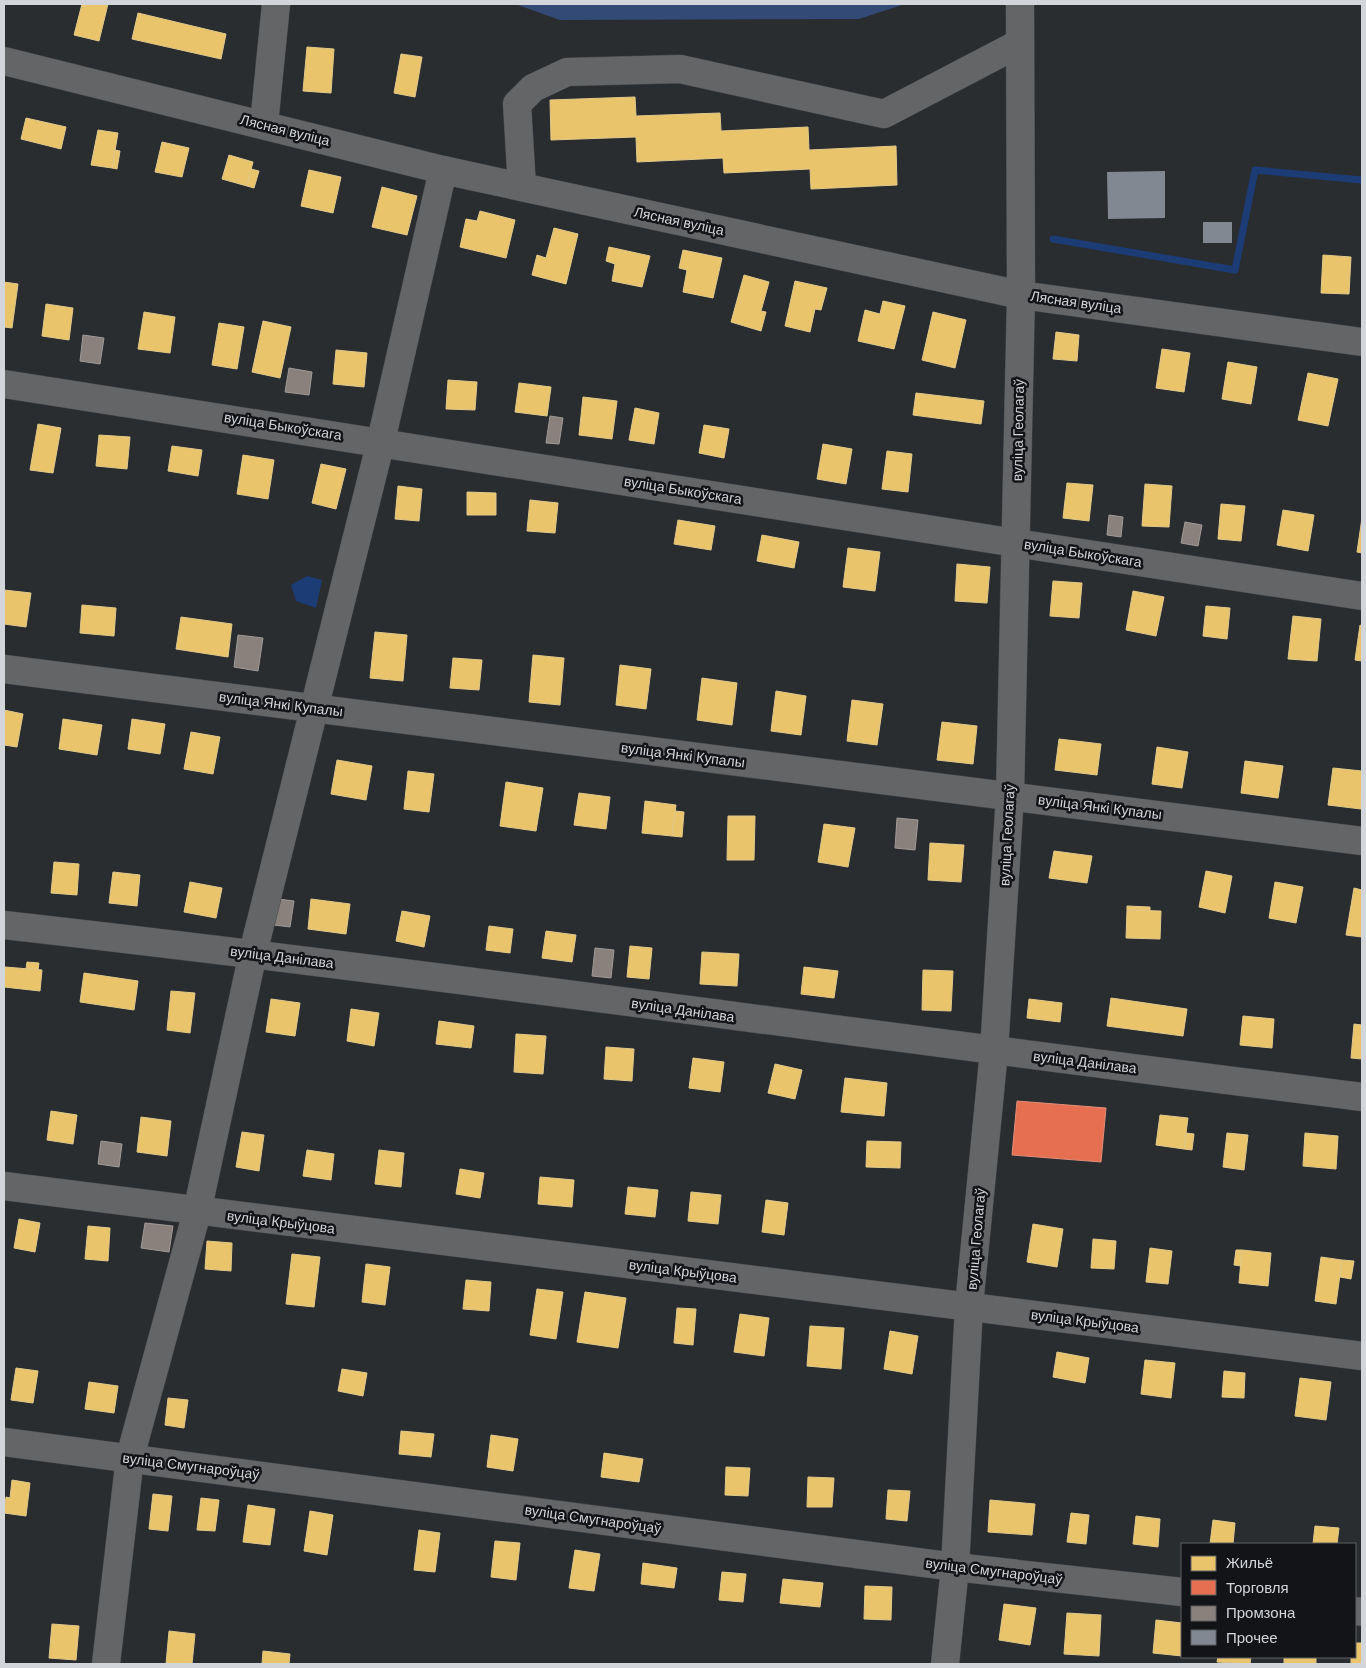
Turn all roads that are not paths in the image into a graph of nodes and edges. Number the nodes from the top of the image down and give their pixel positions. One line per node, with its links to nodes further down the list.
1 (276, 4): 5 (street)
2 (1020, 4): 3 (street, вуліца Геолагаў)
3 (1020, 44): 7 (street); 8 (street, вуліца Геолагаў)
4 (4, 61): 5 (street, Лясная вуліца)
5 (264, 124): 6 (street, Лясная вуліца)
6 (443, 170): 7 (street, Лясная вуліца); 11 (street)
7 (522, 187): 8 (street, Лясная вуліца)
8 (1021, 294): 9 (street, Лясная вуліца); 12 (street, вуліца Геолагаў)
9 (1362, 342)
10 (4, 384): 11 (street, вуліца Быкоўскага)
11 (380, 441): 12 (street, вуліца Быкоўскага); 15 (street)
12 (1016, 543): 13 (street, вуліца Быкоўскага); 16 (street, вуліца Геолагаў)
13 (1362, 596)
14 (4, 669): 15 (street, вуліца Янкі Купалы)
15 (313, 709): 16 (street, вуліца Янкі Купалы); 19 (street)
16 (1010, 795): 17 (street, вуліца Янкі Купалы); 20 (street, вуліца Геолагаў)
17 (1362, 841)
18 (4, 925): 19 (street, вуліца Данілава)
19 (253, 953): 20 (street, вуліца Данілава); 23 (street)
20 (994, 1051): 21 (street, вуліца Данілава); 24 (street, вуліца Геолагаў)
21 (1362, 1097)
22 (4, 1186): 23 (street, вуліца Крыўцова)
23 (197, 1212): 24 (street, вуліца Крыўцова); 27 (street)
24 (969, 1306): 25 (street, вуліца Крыўцова); 28 (street, вуліца Геолагаў)
25 (1362, 1356)
26 (4, 1442): 27 (street, вуліца Смугнароўцаў)
27 (130, 1458): 28 (street, вуліца Смугнароўцаў); 30 (street)
28 (955, 1567): 29 (street, вуліца Смугнароўцаў); 31 (street, вуліца Геолагаў)
29 (1181, 1592)
30 (106, 1664)
31 (945, 1664)

